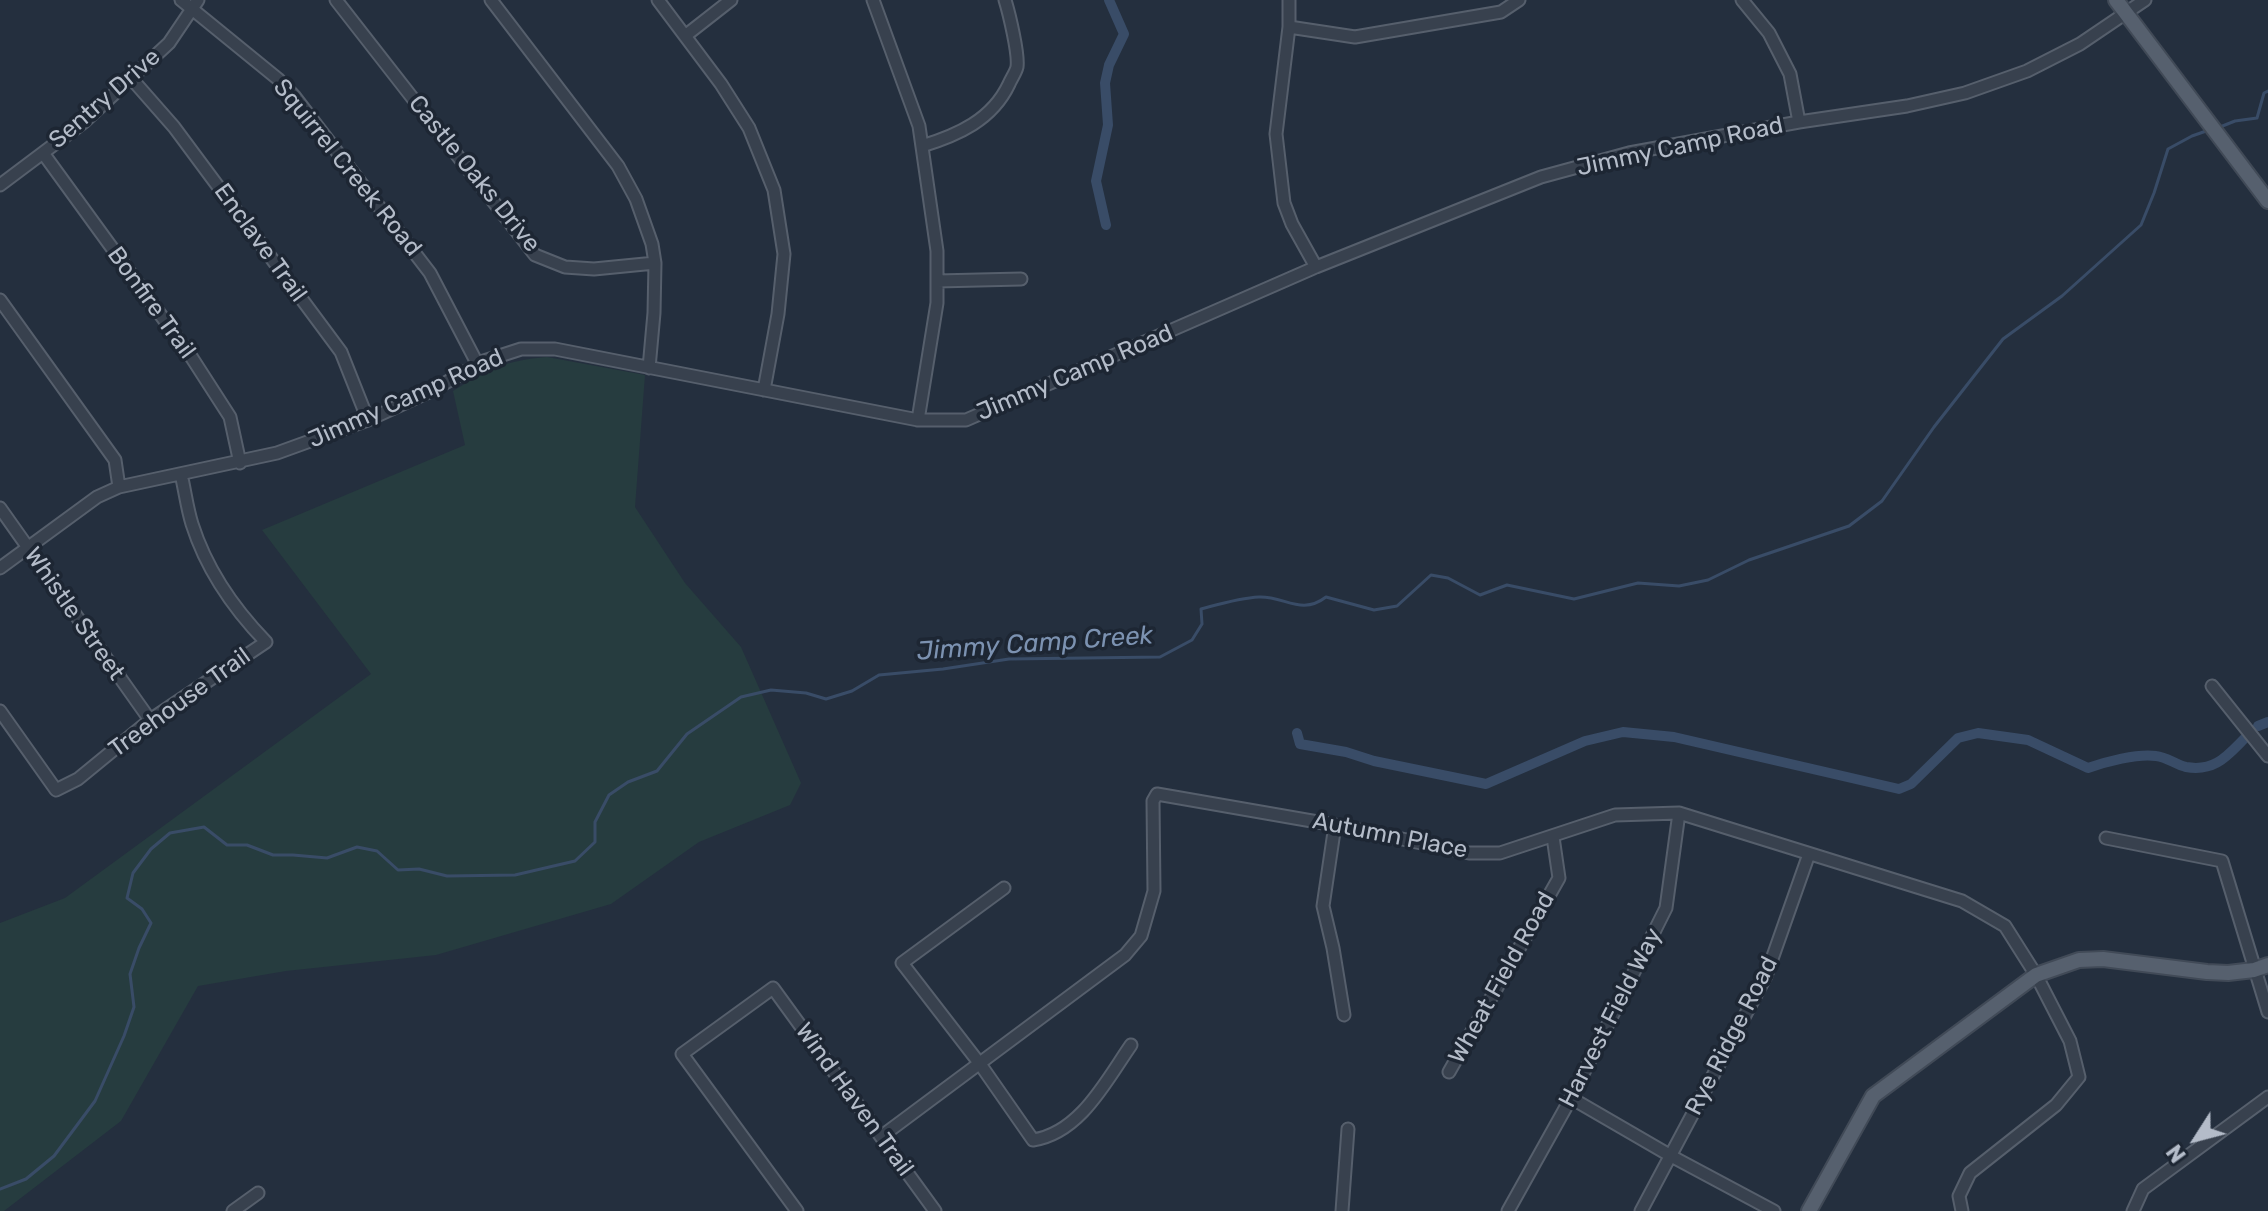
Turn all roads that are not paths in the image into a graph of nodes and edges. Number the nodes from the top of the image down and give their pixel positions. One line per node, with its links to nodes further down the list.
1 (181, 0): 13 (street, Squirrel Creek Road)
2 (336, 0): 23 (street, Castle Oaks Drive)
3 (491, 0): 23 (street)
4 (658, 0): 16 (street)
5 (731, 0): 16 (street)
6 (873, 0): 19 (street)
7 (1005, 0): 19 (street)
8 (1289, 0): 15 (street)
9 (1519, 0): 15 (street)
10 (1742, 0): 18 (street)
11 (2116, 0): 14 (main road)
12 (2145, 0): 14 (street, Jimmy Camp Road)
13 (195, 4): 17 (street, Sentry Drive); 28 (street, Squirrel Creek Road)
14 (2126, 14): 18 (street, Jimmy Camp Road); 22 (main road)
15 (1289, 27): 24 (street)
16 (685, 36): 30 (street)
17 (131, 78): 20 (street, Sentry Drive); 31 (street, Enclave Trail)
18 (1799, 122): 24 (street, Jimmy Camp Road)
19 (922, 146): 26 (street)
20 (43, 153): 21 (street, Sentry Drive); 33 (street, Bonfire Trail)
21 (0, 185)
22 (2268, 201)
23 (655, 263): 29 (street)
24 (1316, 267): 32 (street, Jimmy Camp Road)
25 (1021, 279): 26 (street)
26 (937, 281): 32 (street)
27 (0, 300): 35 (street)
28 (478, 365): 29 (street, Jimmy Camp Road); 31 (street, Jimmy Camp Road)
29 (649, 368): 30 (street, Jimmy Camp Road)
30 (764, 390): 32 (street, Jimmy Camp Road)
31 (368, 420): 33 (street, Jimmy Camp Road)
32 (918, 420)
33 (240, 463): 34 (street, Jimmy Camp Road)
34 (181, 474): 35 (street, Jimmy Camp Road); 41 (street, Treehouse Trail)
35 (119, 487): 37 (street, Jimmy Camp Road)
36 (0, 508): 37 (street, Whistle Street)
37 (27, 549): 38 (street, Jimmy Camp Road); 41 (street, Whistle Street)
38 (0, 568)
39 (2212, 686): 42 (street)
40 (0, 711): 41 (street, Treehouse Trail)
41 (150, 720)
42 (2268, 756)
43 (1679, 813): 45 (street, Autumn Place); 47 (street, Autumn Place); 57 (street, Harvest Field Way)
44 (1335, 825): 45 (street, Autumn Place); 52 (street); 54 (street, Autumn Place)
45 (1553, 837): 55 (street, Wheat Field Road)
46 (2106, 838): 49 (street)
47 (1809, 854): 50 (street, Autumn Place); 60 (street, Rye Ridge Road)
48 (1004, 888): 54 (street)
49 (2261, 967): 50 (main road); 51 (street)
50 (2036, 975): 69 (main road); 70 (street, Autumn Place)
51 (2268, 1012)
52 (1344, 1015)
53 (1131, 1045): 54 (street)
54 (980, 1064): 59 (street, Autumn Place)
55 (1449, 1072)
56 (2268, 1097): 71 (street)
57 (1571, 1098): 60 (street); 66 (street, Harvest Field Way)
58 (1348, 1129): 65 (street)
59 (882, 1136): 63 (street, Wind Haven Trail); 64 (street, Wind Haven Trail)
60 (1671, 1156): 67 (street, Rye Ridge Road); 68 (street)
61 (258, 1193): 62 (street)
62 (233, 1211)
63 (797, 1211)
64 (935, 1211)
65 (1342, 1211)
66 (1508, 1211)
67 (1641, 1211)
68 (1774, 1211)
69 (1809, 1211)
70 (1962, 1211)
71 (2133, 1211)

